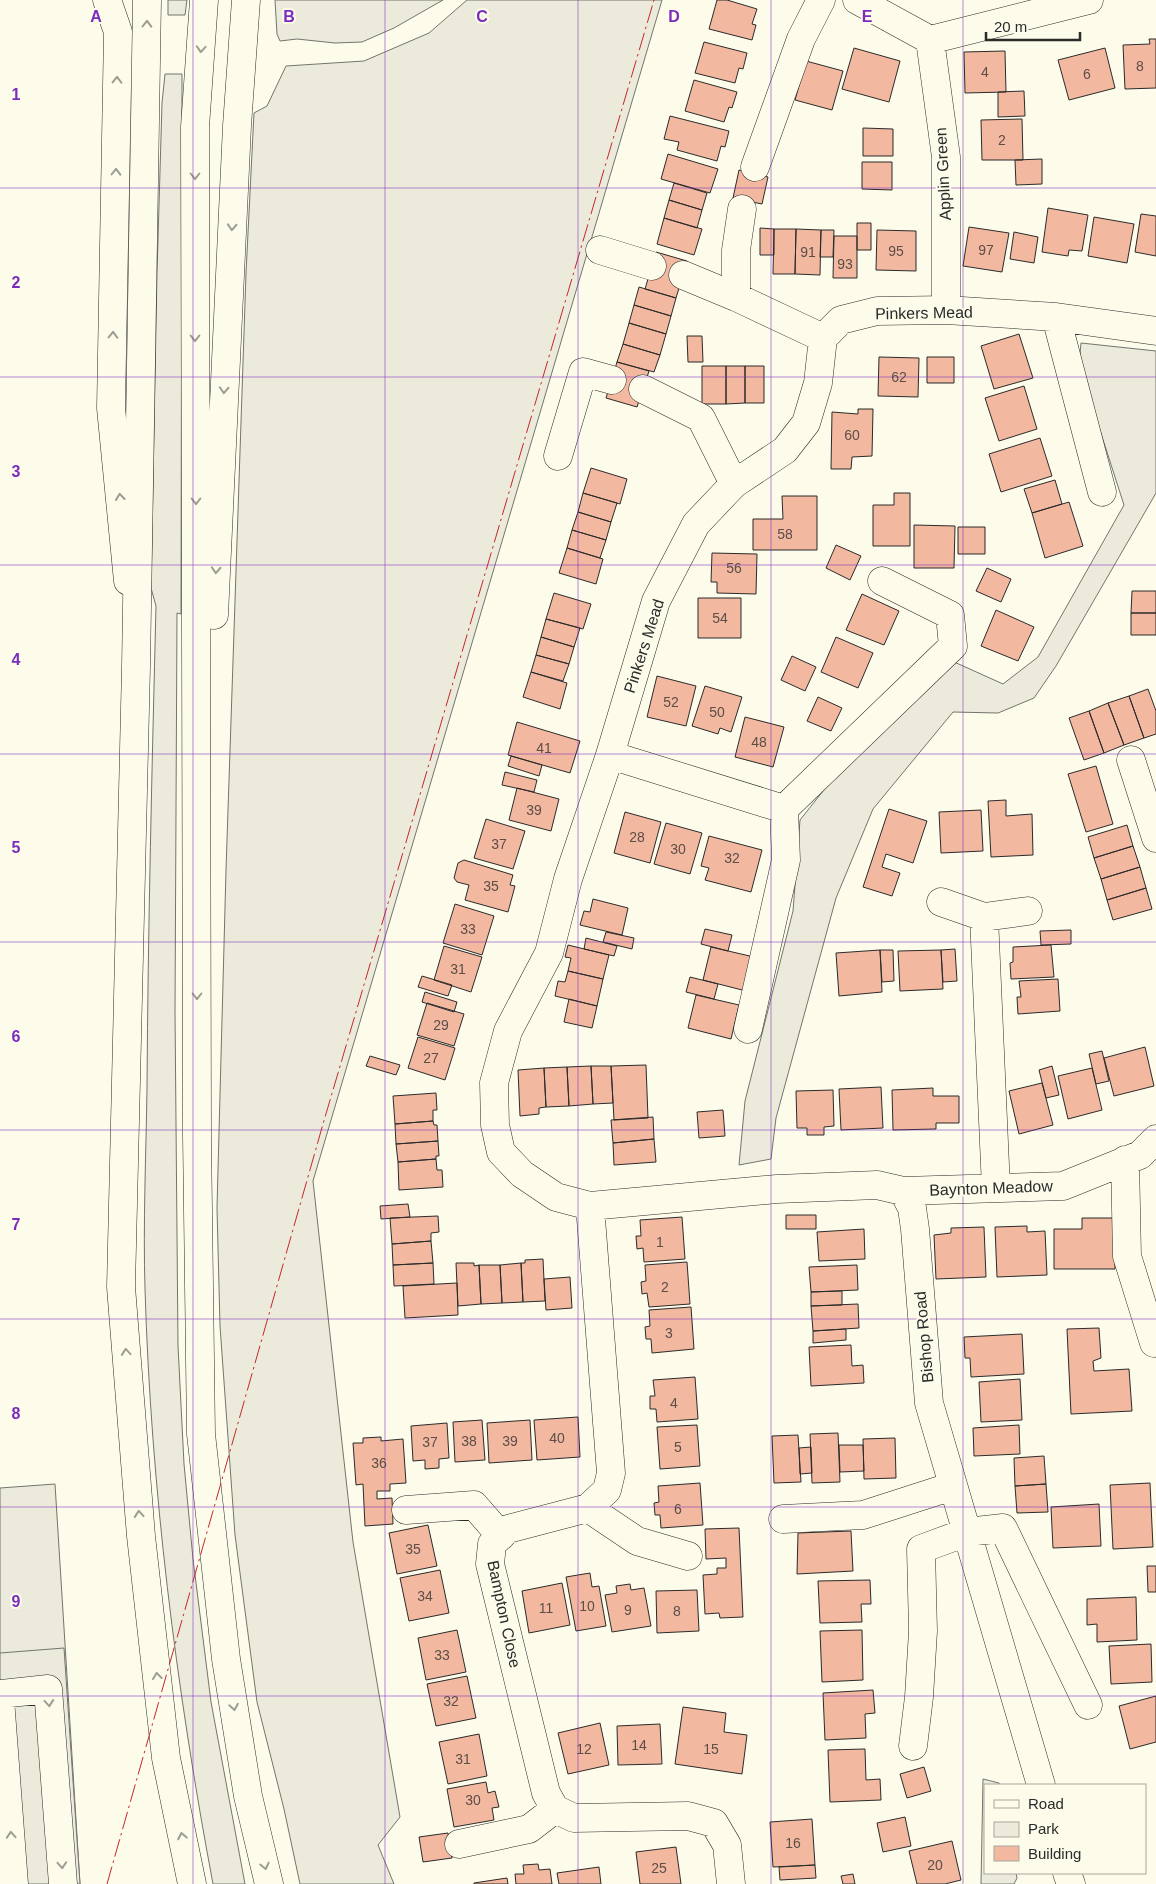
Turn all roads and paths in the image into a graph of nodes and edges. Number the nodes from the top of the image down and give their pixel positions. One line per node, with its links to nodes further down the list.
1 (107, 0): 25 (main road, one-way to 1)
2 (147, 0): 25 (main road, one-way to 2)
3 (204, 0): 33 (main road, one-way to 33)
4 (246, 0): 33 (main road, one-way to 33)
5 (821, 0): 9 (main road)
6 (857, 0): 8 (main road)
7 (1089, 0): 8 (main road)
8 (930, 40): 15 (main road, Applin Green)
9 (755, 167)
10 (742, 209): 14 (main road)
11 (600, 250): 12 (main road)
12 (652, 266)
13 (683, 275): 14 (main road)
14 (736, 297): 18 (main road)
15 (946, 310): 16 (main road, Pinkers Mead); 18 (main road, Pinkers Mead)
16 (1056, 317): 17 (main road, Pinkers Mead); 23 (main road)
17 (1156, 331)
18 (823, 338): 22 (main road, Pinkers Mead)
19 (612, 380): 21 (main road)
20 (643, 389): 22 (main road)
21 (558, 456)
22 (734, 484): 26 (main road, Pinkers Mead)
23 (1102, 492)
24 (882, 581): 28 (main road)
25 (136, 667): 57 (main road, one-way to 25)
26 (610, 754): 28 (main road); 39 (main road, Pinkers Mead)
27 (1131, 760): 29 (main road)
28 (784, 809): 34 (main road)
29 (1156, 838)
30 (941, 902): 32 (main road)
31 (1028, 911): 32 (main road)
32 (984, 917): 37 (main road)
33 (197, 964): 58 (main road, one-way to 58)
34 (748, 1029)
35 (1156, 1139): 36 (main road, Baynton Meadow)
36 (1125, 1160): 37 (main road, Baynton Meadow); 40 (main road)
37 (996, 1188): 38 (main road, Baynton Meadow)
38 (903, 1191): 39 (main road); 41 (main road, Bishop Road)
39 (590, 1206): 42 (main road, Bampton Close)
40 (1154, 1343)
41 (953, 1486): 44 (main road); 45 (main road, Bishop Road)
42 (588, 1508): 46 (main road, Bampton Close); 47 (main road)
43 (406, 1510): 46 (main road)
44 (783, 1519)
45 (967, 1532): 50 (main road); 51 (main road); 52 (main road, Bishop Road)
46 (501, 1536): 53 (main road, Bampton Close)
47 (688, 1556)
48 (0, 1694): 56 (main road, one-way to 56)
49 (0, 1699): 55 (main road, one-way to 49)
50 (1088, 1705)
51 (913, 1746)
52 (1041, 1784)
53 (555, 1809): 54 (main road); 59 (main road)
54 (459, 1844)
55 (14, 1884)
56 (63, 1884)
57 (192, 1884)
58 (269, 1884)
59 (731, 1884)

